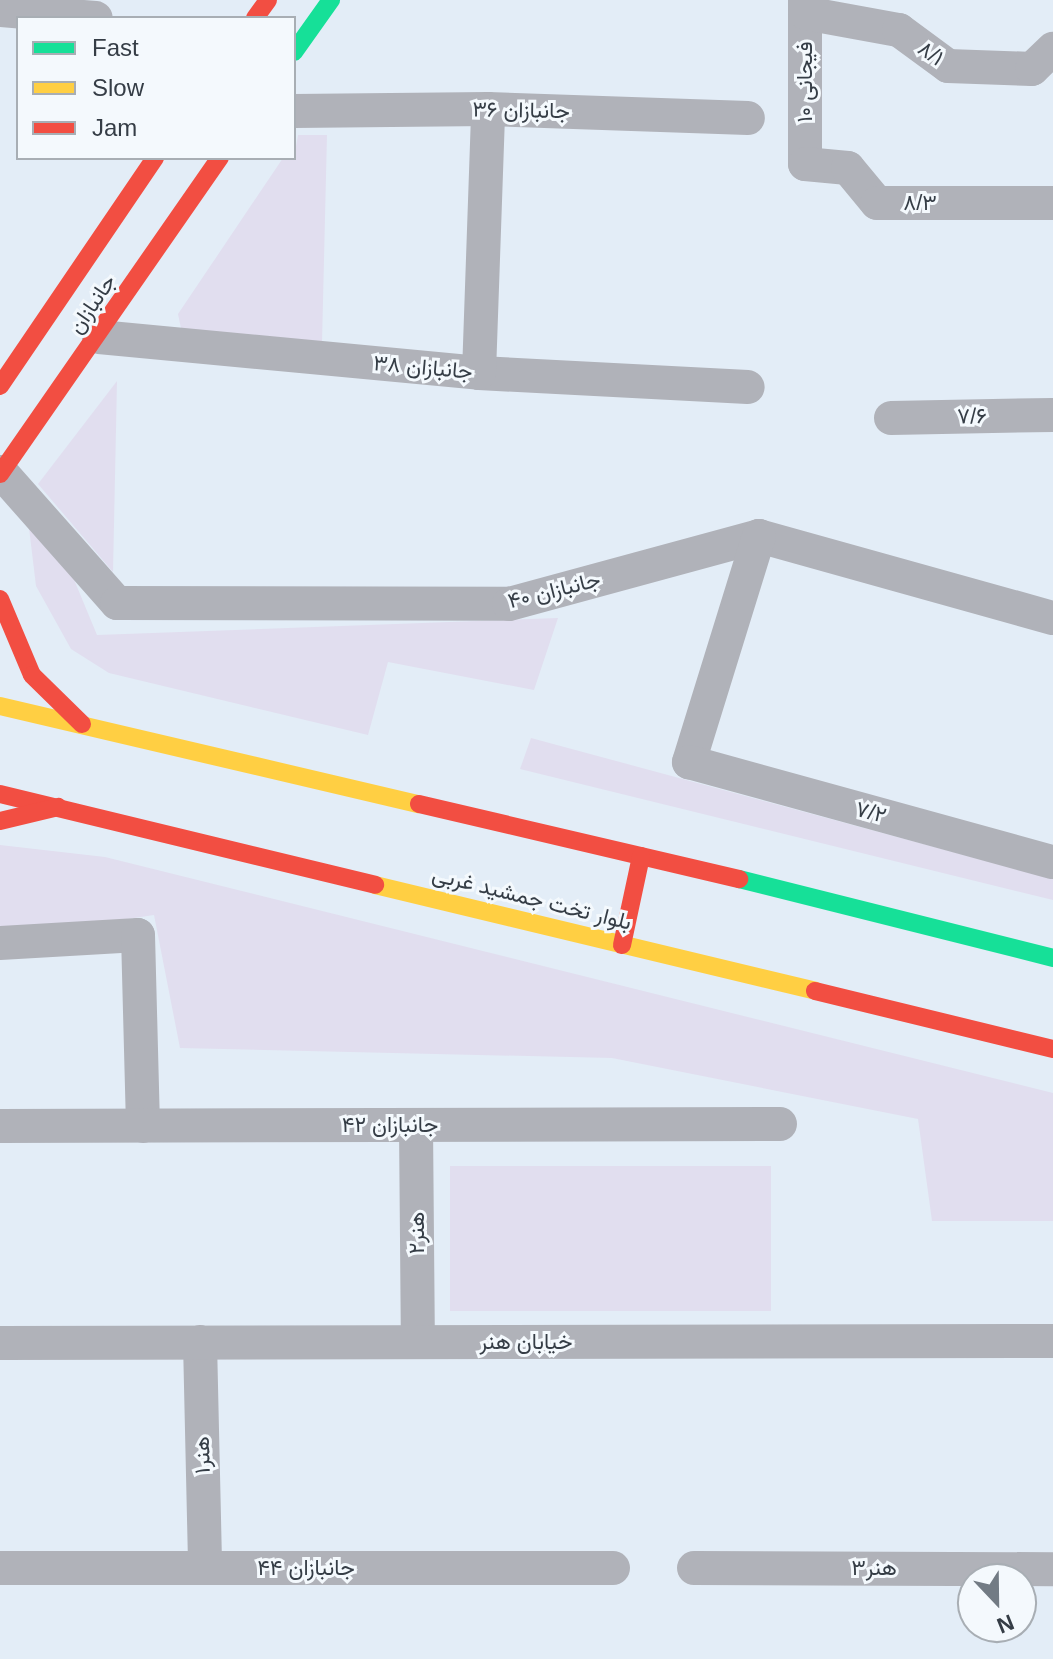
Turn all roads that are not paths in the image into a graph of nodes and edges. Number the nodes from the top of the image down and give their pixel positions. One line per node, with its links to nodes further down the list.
1 (331, 0): 5 (main road)
2 (805, 7): 6 (street, ۸/۱); 12 (street, فیجانی ۱۰)
3 (0, 10): 4 (street)
4 (72, 16)
5 (296, 49)
6 (1053, 49)
7 (488, 109): 8 (street, ۳۶ جانبازان); 9 (street, ۳۶ جانبازان); 16 (street)
8 (296, 111)
9 (748, 118)
10 (219, 160): 13 (main road, جانبازان)
11 (153, 161): 13 (main road); 17 (main road, جانبازان)
12 (805, 164): 14 (street, ۸/۳)
13 (197, 192): 15 (main road, جانبازان)
14 (1053, 203)
15 (99, 337): 16 (street, ۳۸ جانبازان); 21 (main road, جانبازان)
16 (479, 373): 18 (street, ۳۸ جانبازان)
17 (0, 386)
18 (748, 387)
19 (1053, 415): 20 (street, ۷/۶)
20 (891, 418)
21 (0, 473): 22 (street, ۴۰ جانبازان)
22 (759, 536): 24 (street); 31 (street, ۷/۲)
23 (0, 599): 26 (main road)
24 (1053, 618)
25 (0, 706): 26 (main road)
26 (82, 724): 30 (main road)
27 (0, 794): 28 (main road, بلوار تخت جمشید غربی)
28 (58, 807): 29 (main road); 33 (main road, بلوار تخت جمشید غربی)
29 (0, 821)
30 (641, 856): 33 (main road); 34 (main road)
31 (1053, 862)
32 (0, 943): 39 (street)
33 (622, 945): 35 (main road, بلوار تخت جمشید غربی)
34 (1053, 958)
35 (1053, 1049)
36 (780, 1124): 37 (street, ۴۲ جانبازان)
37 (416, 1125): 39 (street, ۴۲ جانبازان); 42 (street, هنر۲)
38 (0, 1126): 39 (street, ۴۲ جانبازان)
39 (143, 1126)
40 (1053, 1341): 42 (street, خیابان هنر)
41 (200, 1342): 42 (street, خیابان هنر); 43 (street, خیابان هنر); 45 (street, هنر۱)
42 (418, 1342)
43 (0, 1343)
44 (0, 1568): 45 (street, ۴۴ جانبازان)
45 (205, 1568): 46 (street, ۴۴ جانبازان)
46 (613, 1568)
47 (694, 1568): 48 (street, هنر۳)
48 (1053, 1569)

